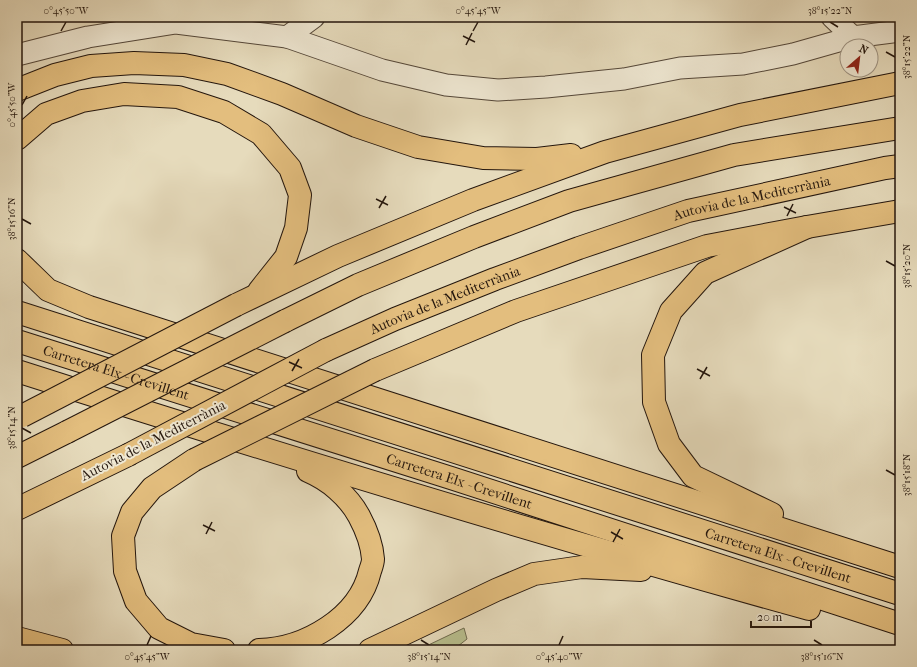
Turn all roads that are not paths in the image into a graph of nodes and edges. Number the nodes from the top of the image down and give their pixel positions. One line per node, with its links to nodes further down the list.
1 (314, 17): 4 (street)
2 (832, 17): 5 (street)
3 (900, 31): 5 (street)
4 (286, 37): 5 (street); 6 (street)
5 (853, 37)
6 (17, 55)
7 (900, 83): 11 (highway)
8 (17, 90): 11 (highway)
9 (900, 128): 22 (highway, bridge)
10 (17, 139): 16 (highway)
11 (604, 152): 16 (highway)
12 (900, 166): 23 (highway, Autovia de la Mediterrània, bridge)
13 (900, 211): 14 (highway)
14 (807, 227): 24 (highway); 32 (highway, bridge)
15 (17, 260): 25 (highway)
16 (255, 296): 20 (highway, bridge)
17 (17, 312): 27 (highway, Carretera Elx - Crevillent)
18 (17, 341): 28 (highway, Carretera Elx - Crevillent)
19 (17, 371): 21 (highway)
20 (19, 417)
21 (242, 443): 26 (highway); 33 (highway)
22 (17, 457)
23 (17, 509)
24 (900, 563)
25 (900, 568)
26 (741, 590): 29 (highway); 34 (highway)
27 (900, 594)
28 (900, 624)
29 (900, 635)
30 (17, 638): 31 (highway)
31 (62, 650)
32 (224, 650)
33 (259, 650)
34 (370, 650)

